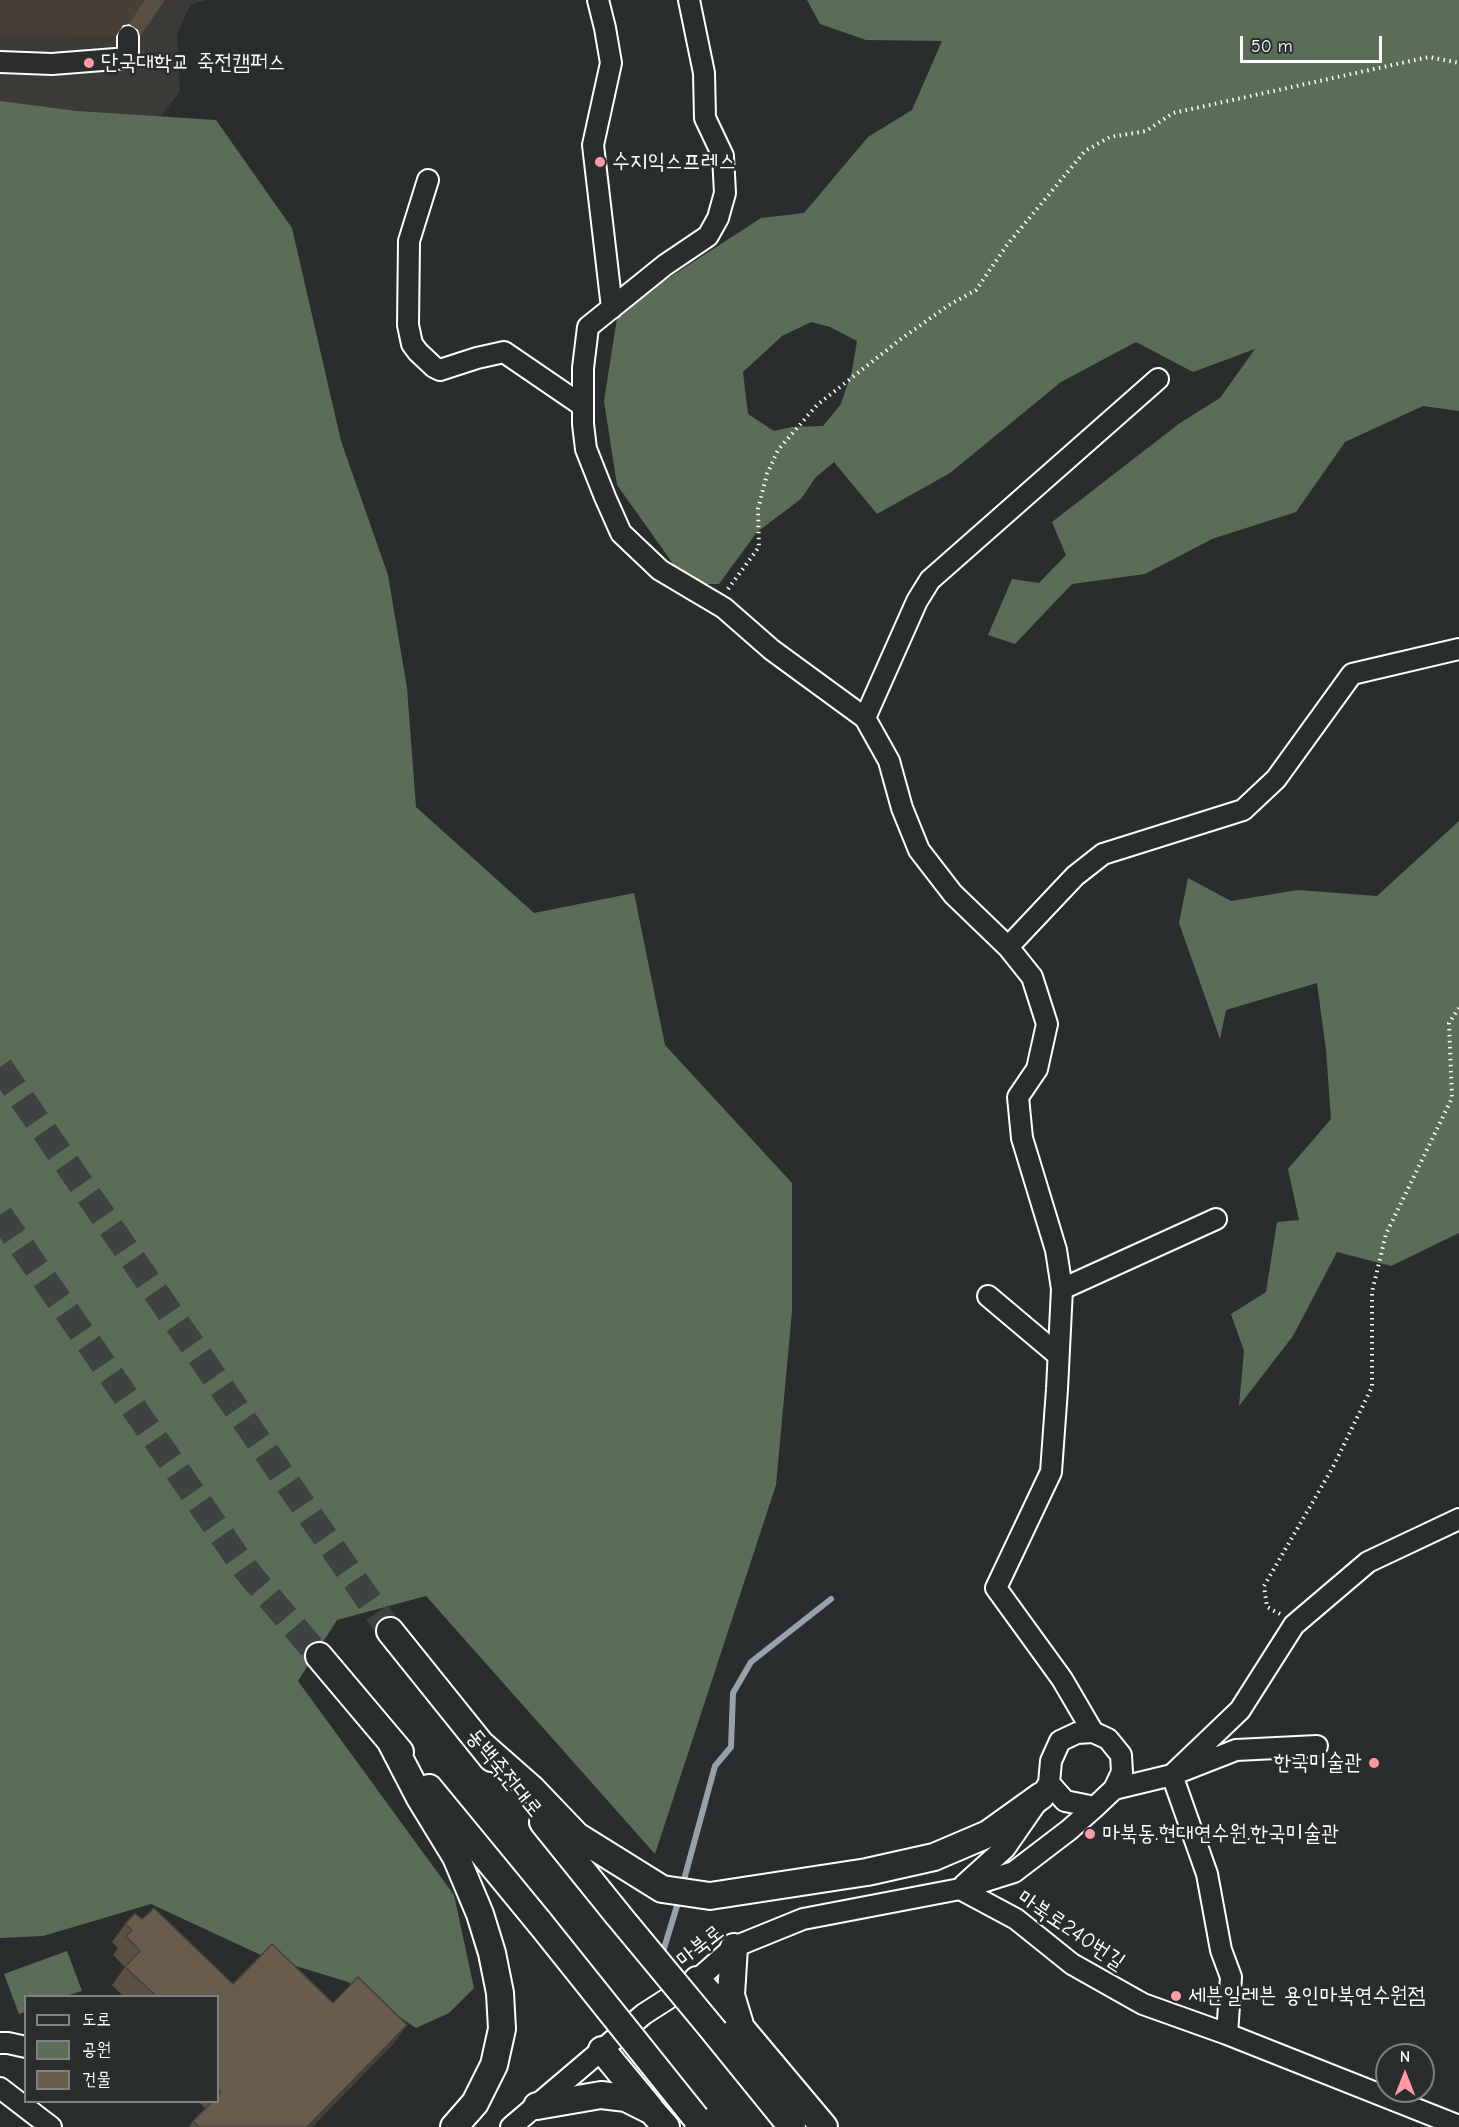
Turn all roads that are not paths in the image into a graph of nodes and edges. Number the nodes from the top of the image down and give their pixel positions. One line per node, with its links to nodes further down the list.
1 (598, 0): 6 (street)
2 (689, 0): 6 (street)
3 (128, 36): 4 (street)
4 (0, 62)
5 (428, 180): 8 (street)
6 (612, 308): 8 (street)
7 (1158, 379): 10 (street)
8 (583, 406): 10 (street)
9 (1459, 649): 11 (street)
10 (865, 718): 11 (street)
11 (1008, 946): 13 (street)
12 (1216, 1219): 13 (street)
13 (1062, 1289): 15 (street)
14 (988, 1296): 15 (street)
15 (1058, 1355): 19 (street)
16 (1459, 1519): 23 (street)
17 (390, 1631): 21 (main road, 동백죽전대로)
18 (319, 1656): 20 (main road)
19 (1093, 1732): 24 (street); 25 (street)
20 (390, 1740): 38 (main road, bridge); 41 (main road)
21 (482, 1745): 24 (main road); 43 (main road, 동백죽전대로, bridge)
22 (1317, 1746): 23 (street)
23 (1172, 1775): 25 (street); 31 (street)
24 (1045, 1789): 26 (street); 27 (street)
25 (1114, 1789): 26 (street)
26 (1095, 1807): 27 (street, 마북로)
27 (960, 1889): 28 (street, 마북로); 31 (street, 마북로240번길)
28 (734, 1947): 29 (street, 마북로); 30 (main road)
29 (697, 1980): 30 (main road); 34 (street, 마북로)
30 (741, 2028): 44 (main road)
31 (1227, 2034): 39 (street, 마북로240번길)
32 (0, 2043): 33 (street)
33 (24, 2047)
34 (603, 2050): 36 (street, 마북로); 37 (main road)
35 (0, 2088): 40 (street)
36 (537, 2106): 37 (main road); 42 (street, 마북로)
37 (659, 2119)
38 (700, 2122)
39 (1459, 2126)
40 (51, 2127)
41 (454, 2127)
42 (511, 2127)
43 (792, 2127)
44 (824, 2127)

